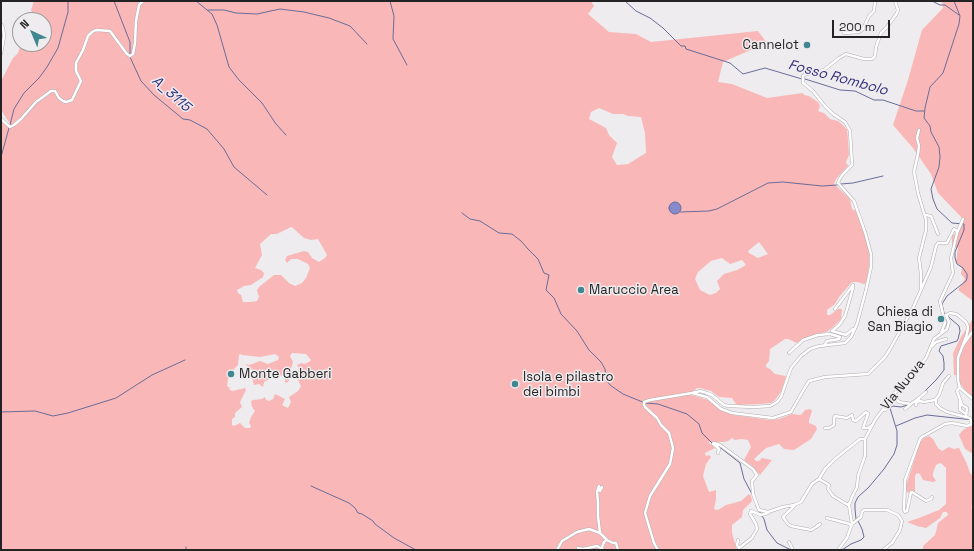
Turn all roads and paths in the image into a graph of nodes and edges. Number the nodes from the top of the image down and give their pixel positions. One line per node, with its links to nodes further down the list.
1 (143, 1): 9 (street)
2 (875, 1): 5 (street)
3 (895, 1): 17 (street)
4 (870, 8): 5 (street)
5 (873, 12): 7 (street)
6 (1, 24): 8 (street)
7 (844, 33)
8 (1, 54)
9 (1, 119)
10 (918, 130): 11 (street)
11 (926, 215): 14 (street); 15 (street)
12 (963, 219): 13 (street)
13 (957, 233): 15 (street); 19 (street, Via Nuova)
14 (938, 234)
15 (922, 288): 28 (street)
16 (835, 309): 17 (street)
17 (856, 326): 22 (street)
18 (973, 331): 21 (street)
19 (940, 333): 21 (street); 23 (street, Via Nuova)
20 (946, 339): 23 (street)
21 (963, 345): 26 (street)
22 (824, 346): 24 (street); 28 (street)
23 (929, 349): 36 (street, Via Nuova)
24 (789, 353)
25 (948, 376): 29 (street)
26 (960, 387): 30 (street); 32 (street)
27 (926, 392): 31 (street)
28 (692, 393): 59 (street)
29 (936, 399): 31 (street); 37 (street)
30 (973, 399)
31 (919, 400): 33 (street); 34 (street)
32 (960, 402): 37 (street); 37 (street)
33 (911, 404): 35 (street); 36 (street)
34 (916, 405)
35 (905, 409)
36 (882, 410): 38 (street, Via Nuova)
37 (966, 416): 44 (street)
38 (873, 424): 39 (street); 40 (street, Via Nuova)
39 (825, 428)
40 (865, 440): 42 (street); 45 (street, Via Nuova)
41 (718, 453): 47 (street)
42 (819, 479): 45 (street); 46 (street)
43 (600, 486): 51 (street)
44 (932, 496)
45 (850, 503): 50 (street, Via Nuova)
46 (794, 505): 47 (street); 49 (street)
47 (768, 512): 53 (street)
48 (827, 518): 50 (street)
49 (820, 524)
50 (851, 526): 61 (street); 62 (street)
51 (600, 533): 52 (street); 57 (street)
52 (608, 540): 56 (street); 58 (street)
53 (738, 540)
54 (789, 542): 60 (street)
55 (578, 548): 56 (street)
56 (602, 549)
57 (557, 550)
58 (618, 550)
59 (658, 550)
60 (793, 550)
61 (838, 550)
62 (883, 550)

